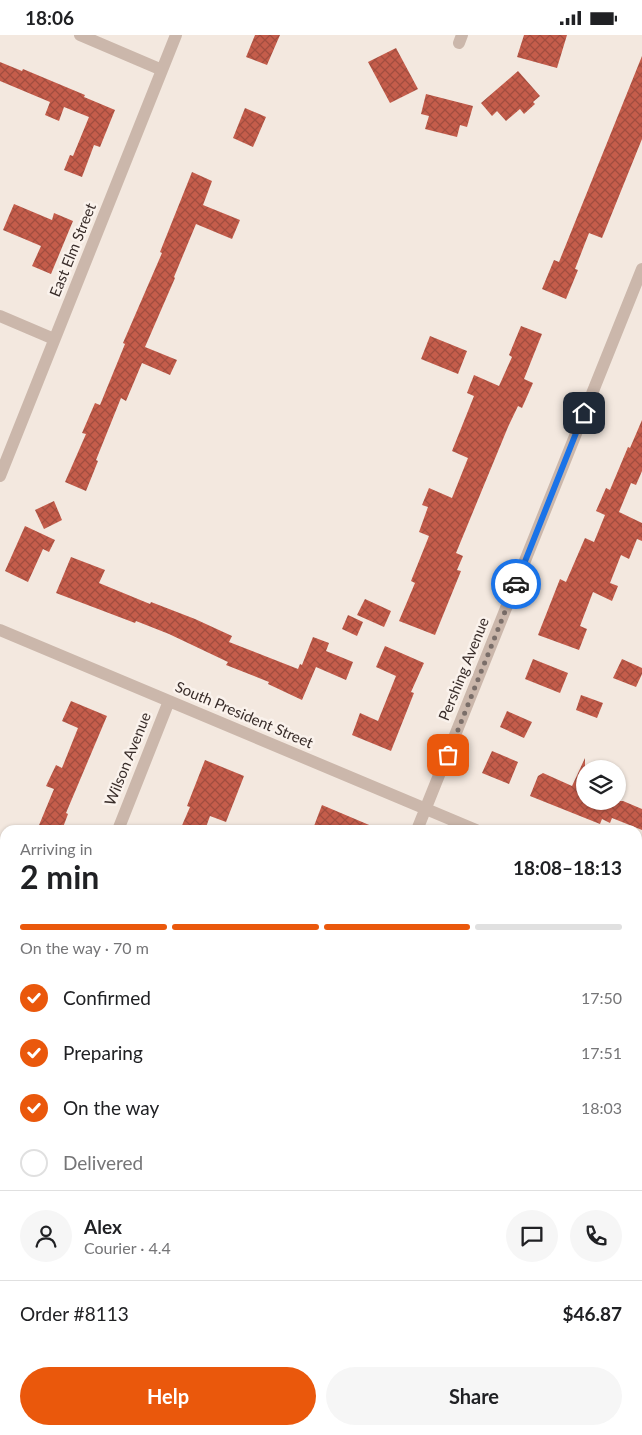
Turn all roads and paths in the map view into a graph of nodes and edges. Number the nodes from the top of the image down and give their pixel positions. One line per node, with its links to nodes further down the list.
1 (80, 35): 3 (street)
2 (176, 35): 3 (street, East Elm Street)
3 (162, 70): 6 (street, East Elm Street)
4 (642, 269): 10 (street, Pershing Avenue)
5 (0, 316): 6 (street)
6 (54, 339): 7 (street, East Elm Street)
7 (0, 476)
8 (0, 629): 9 (street, South President Street)
9 (169, 701): 10 (street, South President Street); 11 (street, Wilson Avenue)
10 (426, 809): 12 (street, Pershing Avenue); 13 (street, South President Street)
11 (120, 825)
12 (420, 825)
13 (464, 825)

